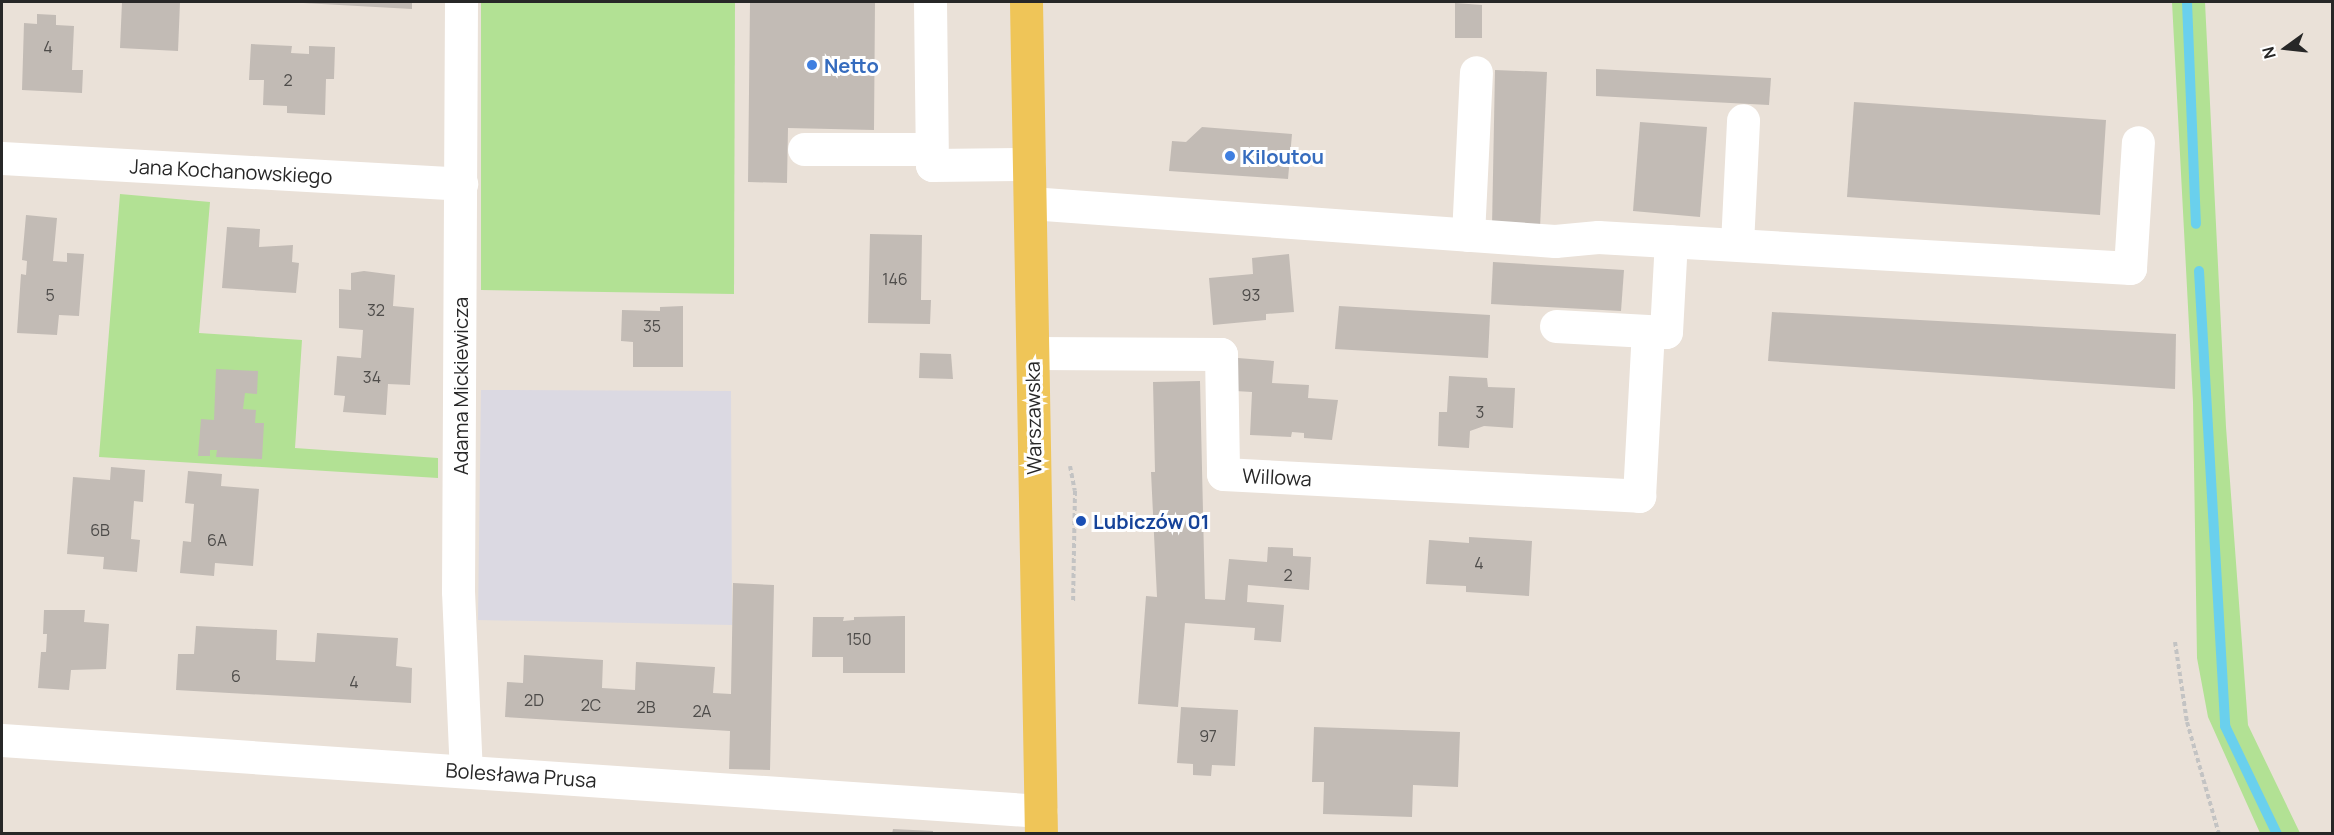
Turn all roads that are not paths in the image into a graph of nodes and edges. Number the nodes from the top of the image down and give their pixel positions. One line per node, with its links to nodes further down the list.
1 (462, 2): 11 (street, Adama Mickiewicza)
2 (930, 2): 8 (street)
3 (1026, 2): 10 (main road, Warszawska)
4 (1476, 72): 13 (street)
5 (1743, 120): 15 (street)
6 (2138, 142): 15 (street)
7 (804, 149): 8 (street)
8 (931, 149): 10 (street)
9 (2, 158): 11 (street, Jana Kochanowskiego)
10 (1029, 164): 12 (main road, Warszawska)
11 (461, 184): 20 (street, Adama Mickiewicza)
12 (1030, 203): 13 (street); 18 (main road, Warszawska)
13 (1468, 235): 14 (street)
14 (1671, 241): 15 (street); 17 (street)
15 (1737, 244)
16 (1556, 326): 17 (street)
17 (1648, 332): 18 (street, Willowa)
18 (1033, 353): 21 (main road, Warszawska)
19 (2, 740): 20 (street, Bolesława Prusa)
20 (466, 771): 21 (street, Bolesława Prusa)
21 (1041, 822)

